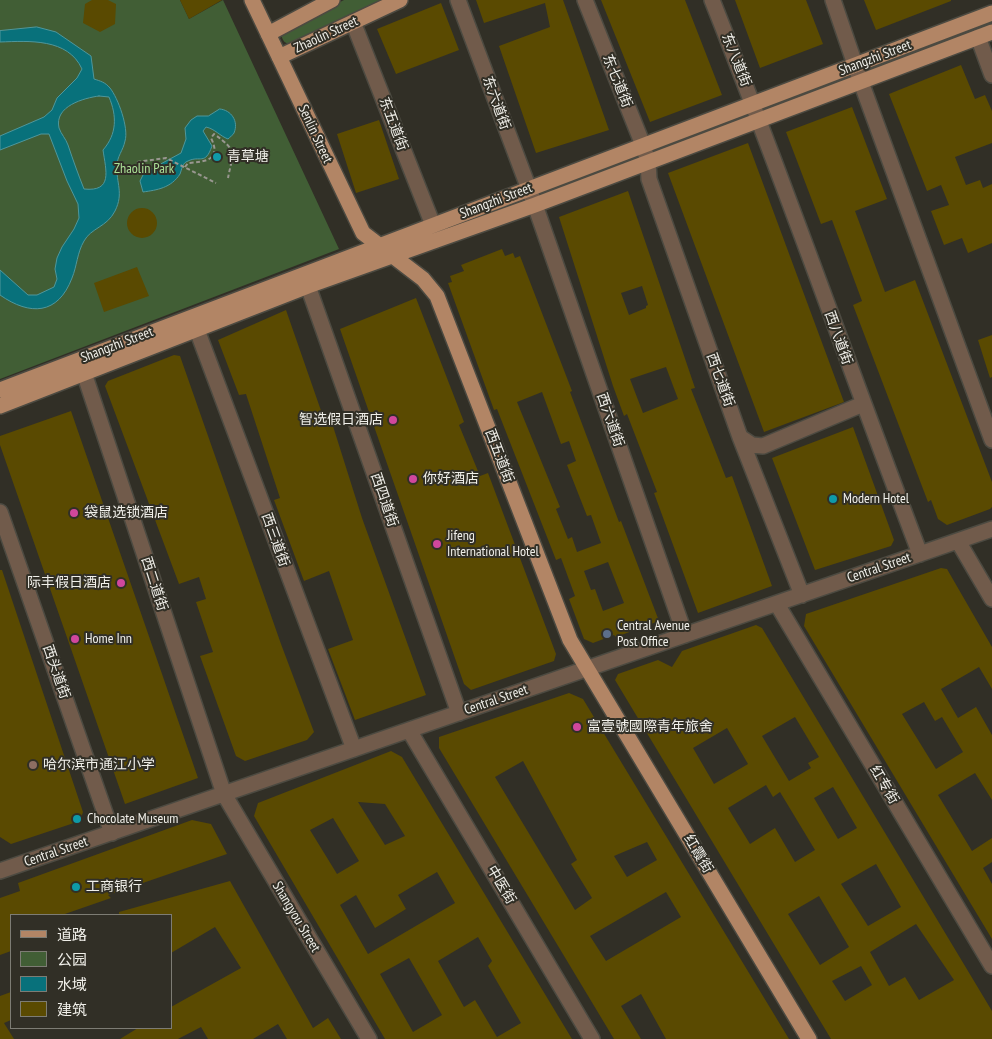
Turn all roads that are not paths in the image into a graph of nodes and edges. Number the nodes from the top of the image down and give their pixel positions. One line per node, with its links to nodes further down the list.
1 (252, 0): 10 (main road, Senlin Street)
2 (332, 0): 10 (main road, Zhaolin Street)
3 (400, 0): 9 (main road, Zhaolin Street)
4 (458, 0): 20 (street, 东六道街)
5 (586, 0): 18 (street, 东七道街)
6 (712, 0): 16 (street, 东八道街)
7 (833, 0): 13 (street)
8 (992, 13): 13 (main road, Shangzhi Street)
9 (354, 22): 12 (main road, Zhaolin Street); 22 (street, 东五道街)
10 (268, 34): 12 (main road, Senlin Street)
11 (985, 35): 14 (street); 15 (main road, Shangzhi Street)
12 (279, 57): 23 (main road, Senlin Street)
13 (856, 64): 15 (street); 16 (main road, Shangzhi Street)
14 (992, 75)
15 (861, 82): 17 (main road, Shangzhi Street); 32 (street)
16 (753, 104): 17 (street, 东八道街); 18 (main road, Shangzhi Street)
17 (759, 120): 19 (main road, Shangzhi Street); 29 (street, 西八道街)
18 (643, 146): 19 (street, 东七道街); 20 (main road, Shangzhi Street)
19 (648, 162): 21 (main road, Shangzhi Street); 31 (street, 西七道街)
20 (528, 189): 21 (street, 东六道街); 22 (main road, Shangzhi Street)
21 (534, 205): 24 (main road, Shangzhi Street); 40 (street, 西六道街)
22 (433, 225): 23 (main road, Shangzhi Street)
23 (380, 246): 24 (main road, Senlin Street); 28 (main road, Shangzhi Street)
24 (395, 256): 25 (main road, Shangzhi Street); 41 (main road, 西五道街)
25 (308, 286): 26 (main road, Shangzhi Street); 42 (street, 西四道街)
26 (197, 330): 27 (main road, Shangzhi Street); 44 (street, 西三道街)
27 (84, 373): 30 (main road, Shangzhi Street); 45 (street, 西二道街)
28 (0, 390)
29 (863, 404): 31 (street); 36 (street, 西八道街)
30 (0, 406)
31 (740, 437): 37 (street, 西七道街)
32 (992, 440)
33 (0, 512): 46 (street, 西头道街)
34 (992, 530): 35 (street, Central Street)
35 (958, 541): 36 (street, Central Street); 38 (street)
36 (920, 554): 37 (street, Central Street)
37 (802, 595): 39 (street, Central Street)
38 (992, 600)
39 (777, 604): 40 (street, Central Street); 48 (street, 红专街)
40 (685, 635): 41 (street, Central Street)
41 (588, 669): 42 (street, Central Street); 51 (main road, 红霞街)
42 (459, 713): 43 (street, Central Street)
43 (409, 730): 44 (street, Central Street); 50 (street, 中医街)
44 (354, 749): 45 (street, Central Street)
45 (224, 794): 46 (street, Central Street); 49 (street, Shangyou Street)
46 (112, 833): 47 (street, Central Street)
47 (0, 871)
48 (992, 966)
49 (369, 1039)
50 (592, 1039)
51 (810, 1039)

